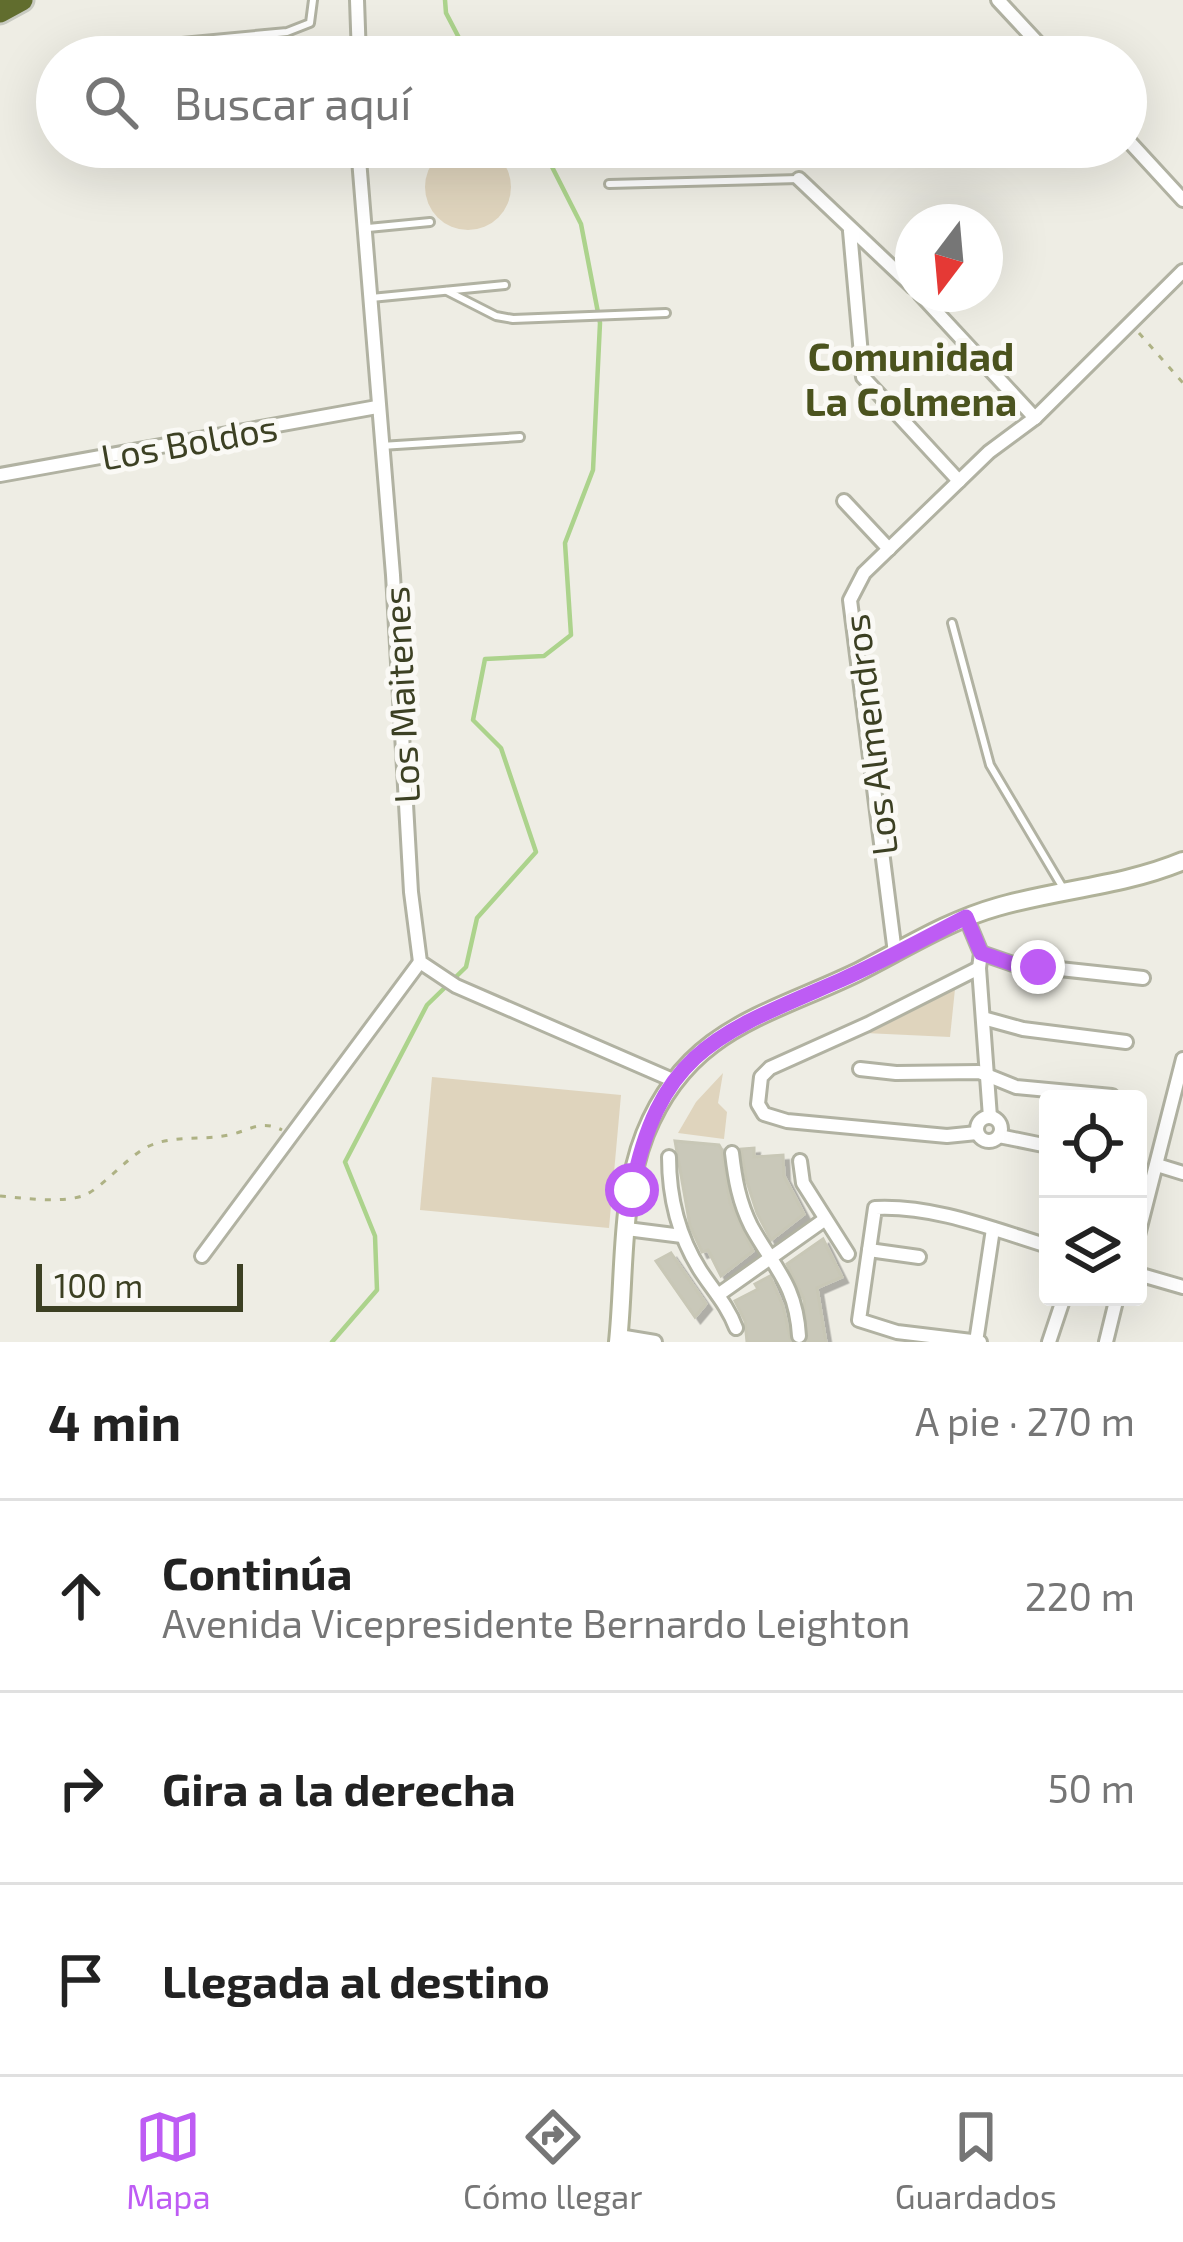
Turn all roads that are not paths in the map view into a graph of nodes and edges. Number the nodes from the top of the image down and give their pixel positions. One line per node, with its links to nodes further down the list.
1 (22, 0): 5 (highway)
2 (313, 0): 6 (lane)
3 (357, 0): 7 (street)
4 (998, 0): 8 (street)
5 (0, 12)
6 (245, 36)
7 (358, 36)
8 (1031, 36)
9 (1147, 161): 13 (street)
10 (360, 168): 15 (street, Los Maitenes)
11 (799, 179): 12 (lane); 16 (street)
12 (609, 184)
13 (1183, 200)
14 (430, 222): 15 (lane)
15 (365, 228): 21 (street, Los Maitenes)
16 (850, 231): 17 (street); 29 (street)
17 (895, 270)
18 (1183, 271): 25 (street, Los Almendros)
19 (505, 285): 20 (lane)
20 (447, 291): 21 (lane); 23 (lane)
21 (371, 298): 24 (street, Los Maitenes)
22 (937, 312): 25 (street)
23 (666, 313)
24 (377, 407): 27 (street, Los Maitenes); 28 (street, Los Boldos)
25 (1035, 418): 29 (street, Los Almendros)
26 (520, 437): 27 (lane)
27 (381, 446): 38 (street, Los Maitenes)
28 (0, 476)
29 (959, 481): 31 (street, Los Almendros)
30 (844, 501): 31 (street)
31 (889, 549): 36 (street, Los Almendros)
32 (952, 623): 34 (lane)
33 (1183, 861): 34 (main road)
34 (1065, 892): 35 (main road)
35 (966, 917): 36 (main road); 37 (street)
36 (896, 953): 45 (main road)
37 (980, 961): 39 (street); 40 (street); 48 (street)
38 (420, 962): 45 (street); 64 (street)
39 (1142, 978)
40 (983, 1018): 41 (street); 44 (street)
41 (1126, 1042)
42 (1183, 1059): 54 (street)
43 (860, 1069): 44 (street)
44 (987, 1073): 46 (street); 47 (street)
45 (675, 1081): 58 (main road)
46 (1048, 1090)
47 (990, 1117): 48 (street); 49 (street)
48 (977, 1133): 49 (street)
49 (999, 1136): 50 (street)
50 (1039, 1144)
51 (732, 1153): 65 (street)
52 (670, 1157): 60 (street)
53 (800, 1161): 57 (street)
54 (1156, 1165): 55 (street); 56 (street)
55 (1183, 1173)
56 (1147, 1200)
57 (824, 1220): 63 (street); 65 (street)
58 (627, 1229): 60 (street); 74 (main road)
59 (993, 1229): 61 (street); 62 (street); 76 (street)
60 (682, 1236): 69 (street)
61 (1039, 1243)
62 (869, 1250): 66 (street); 76 (street)
63 (848, 1254)
64 (202, 1256)
65 (773, 1257): 69 (street); 73 (street)
66 (919, 1257)
67 (1147, 1277): 68 (street)
68 (1183, 1288)
69 (718, 1295): 72 (street)
70 (1061, 1306): 77 (street)
71 (1115, 1306): 78 (street)
72 (736, 1328)
73 (800, 1336)
74 (618, 1339): 75 (street)
75 (655, 1342)
76 (978, 1342)
77 (1049, 1342)
78 (1106, 1342)

